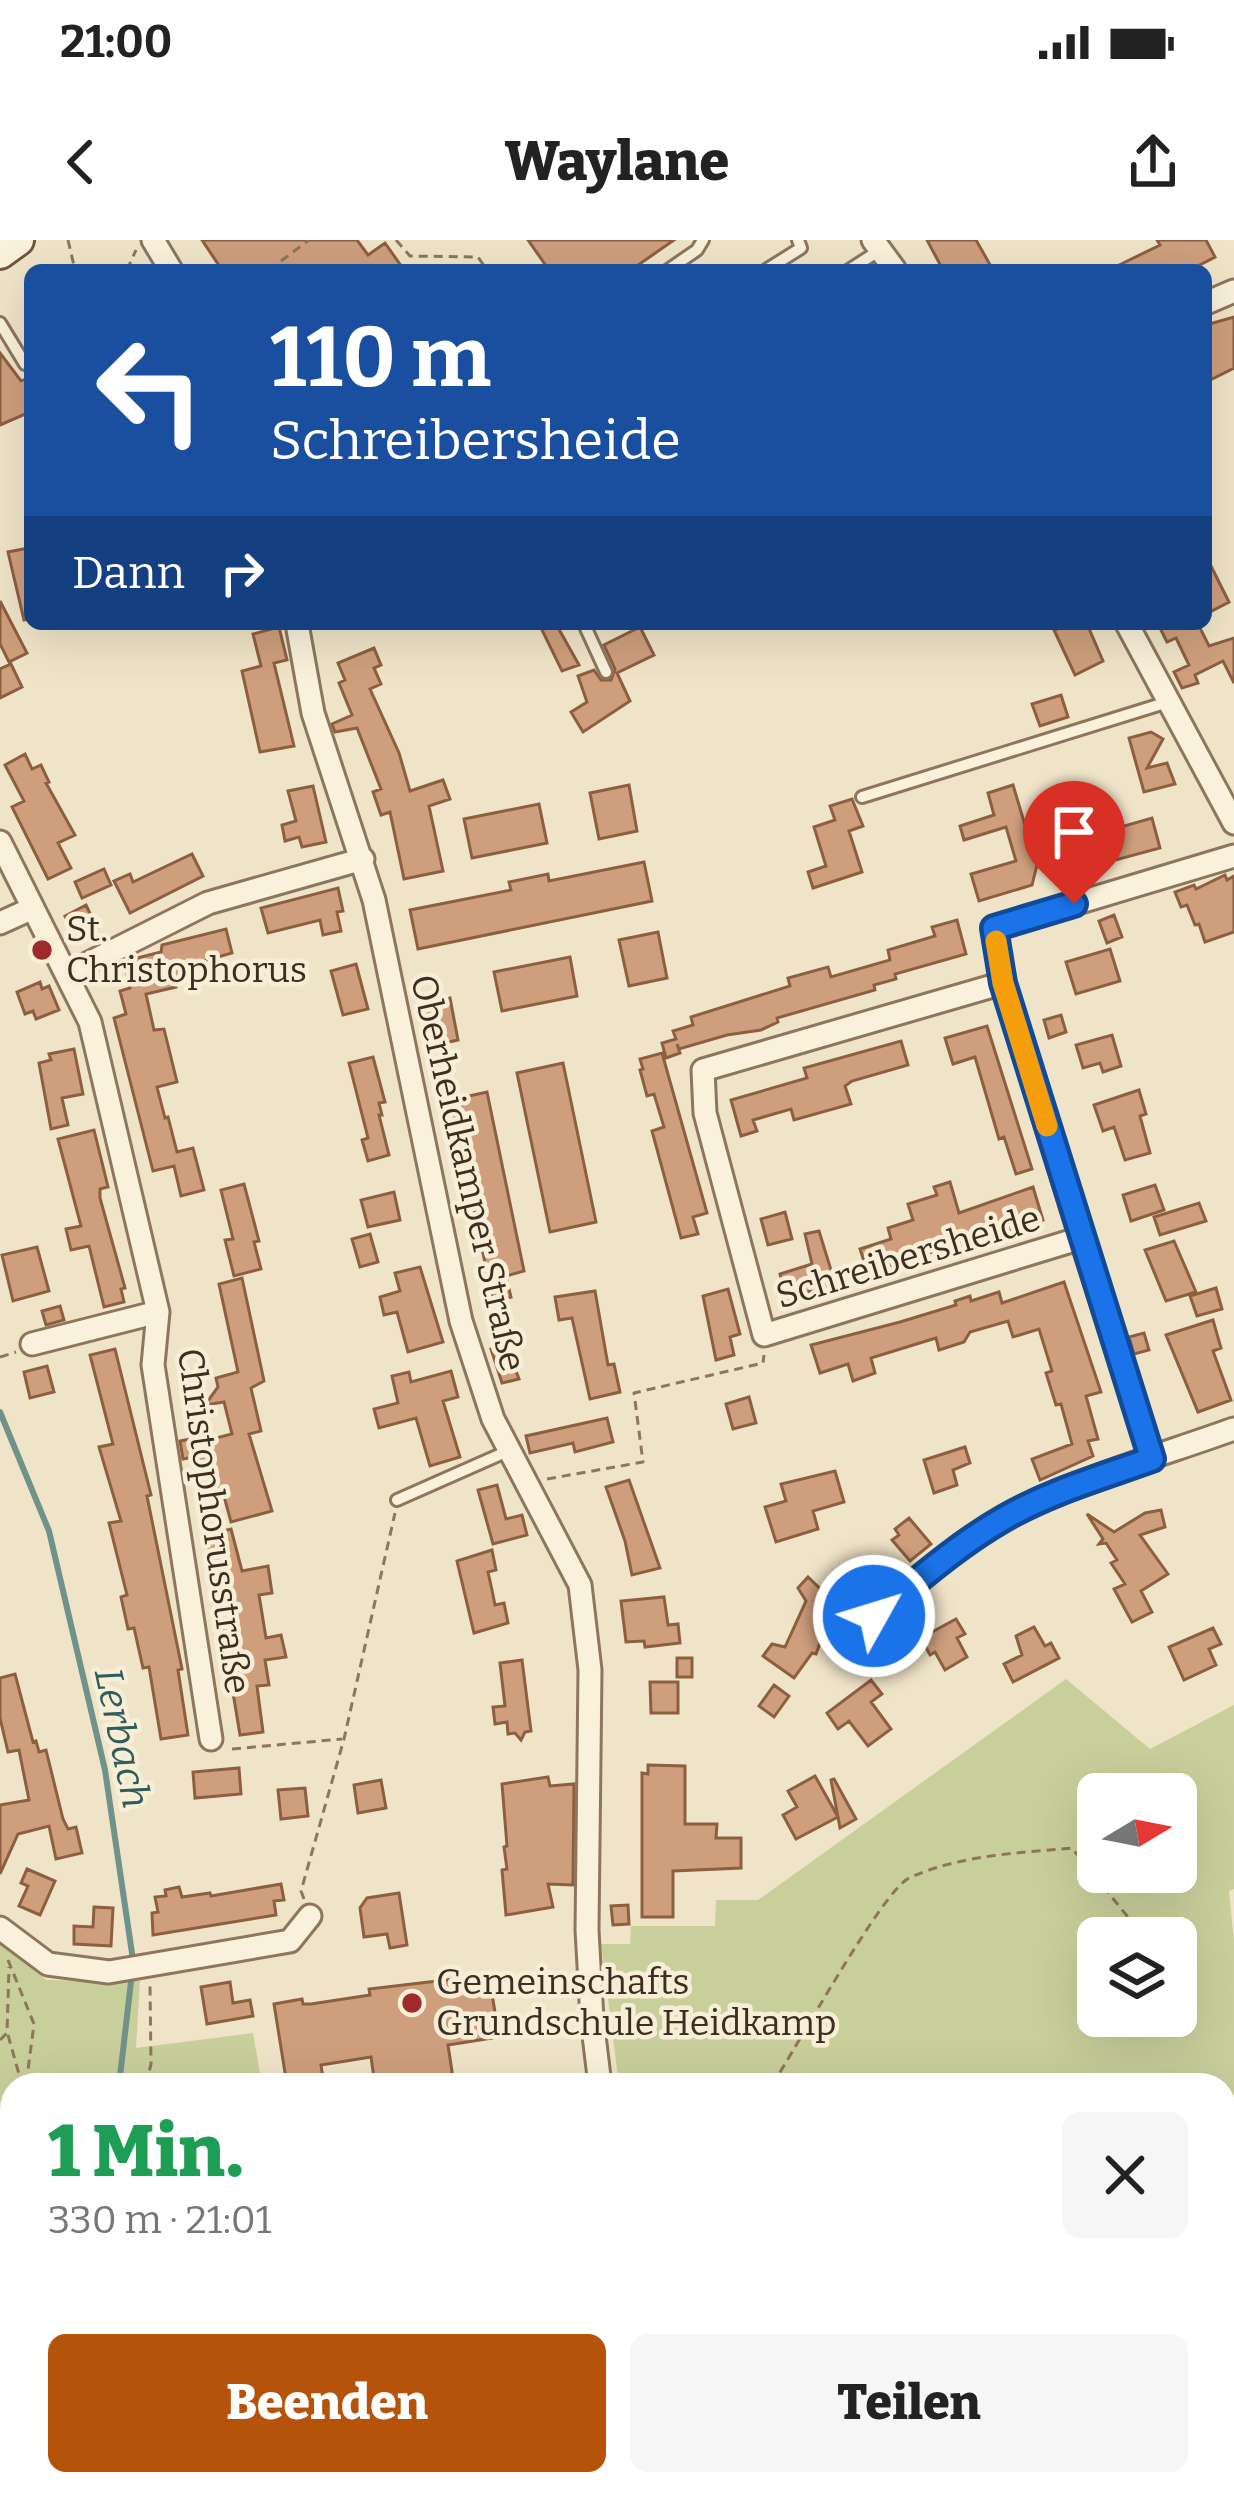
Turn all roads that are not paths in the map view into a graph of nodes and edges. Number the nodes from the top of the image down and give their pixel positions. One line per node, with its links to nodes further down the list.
1 (18, 240): 4 (main road)
2 (703, 240): 5 (lane)
3 (798, 240): 6 (lane)
4 (0, 253)
5 (677, 264)
6 (775, 264)
7 (0, 323): 8 (lane)
8 (24, 362)
9 (298, 630): 18 (street, Oberheidkamper Straße)
10 (587, 630): 12 (lane)
11 (1130, 630): 13 (street)
12 (606, 672)
13 (1168, 702): 14 (lane); 15 (street)
14 (862, 797)
15 (1234, 823)
16 (0, 842): 19 (street, Christophorusstraße)
17 (1234, 856): 22 (street, Schreibersheide)
18 (362, 859): 21 (street); 27 (street, Oberheidkamper Straße)
19 (33, 908): 20 (street); 21 (street, Christophorusstraße)
20 (0, 923)
21 (68, 973): 24 (street, Christophorusstraße)
22 (1003, 983): 23 (street, Schreibersheide); 23 (street, Schreibersheide)
23 (1081, 1238): 28 (street, Schreibersheide)
24 (158, 1312): 25 (street, Christophorusstraße); 31 (street, Christophorusstraße)
25 (32, 1344)
26 (1234, 1429): 28 (street)
27 (508, 1451): 29 (lane); 34 (street, Oberheidkamper Straße)
28 (1152, 1459): 30 (street)
29 (397, 1499)
30 (874, 1616)
31 (211, 1739)
32 (310, 1916): 33 (street)
33 (1, 1929)
34 (599, 2073)

